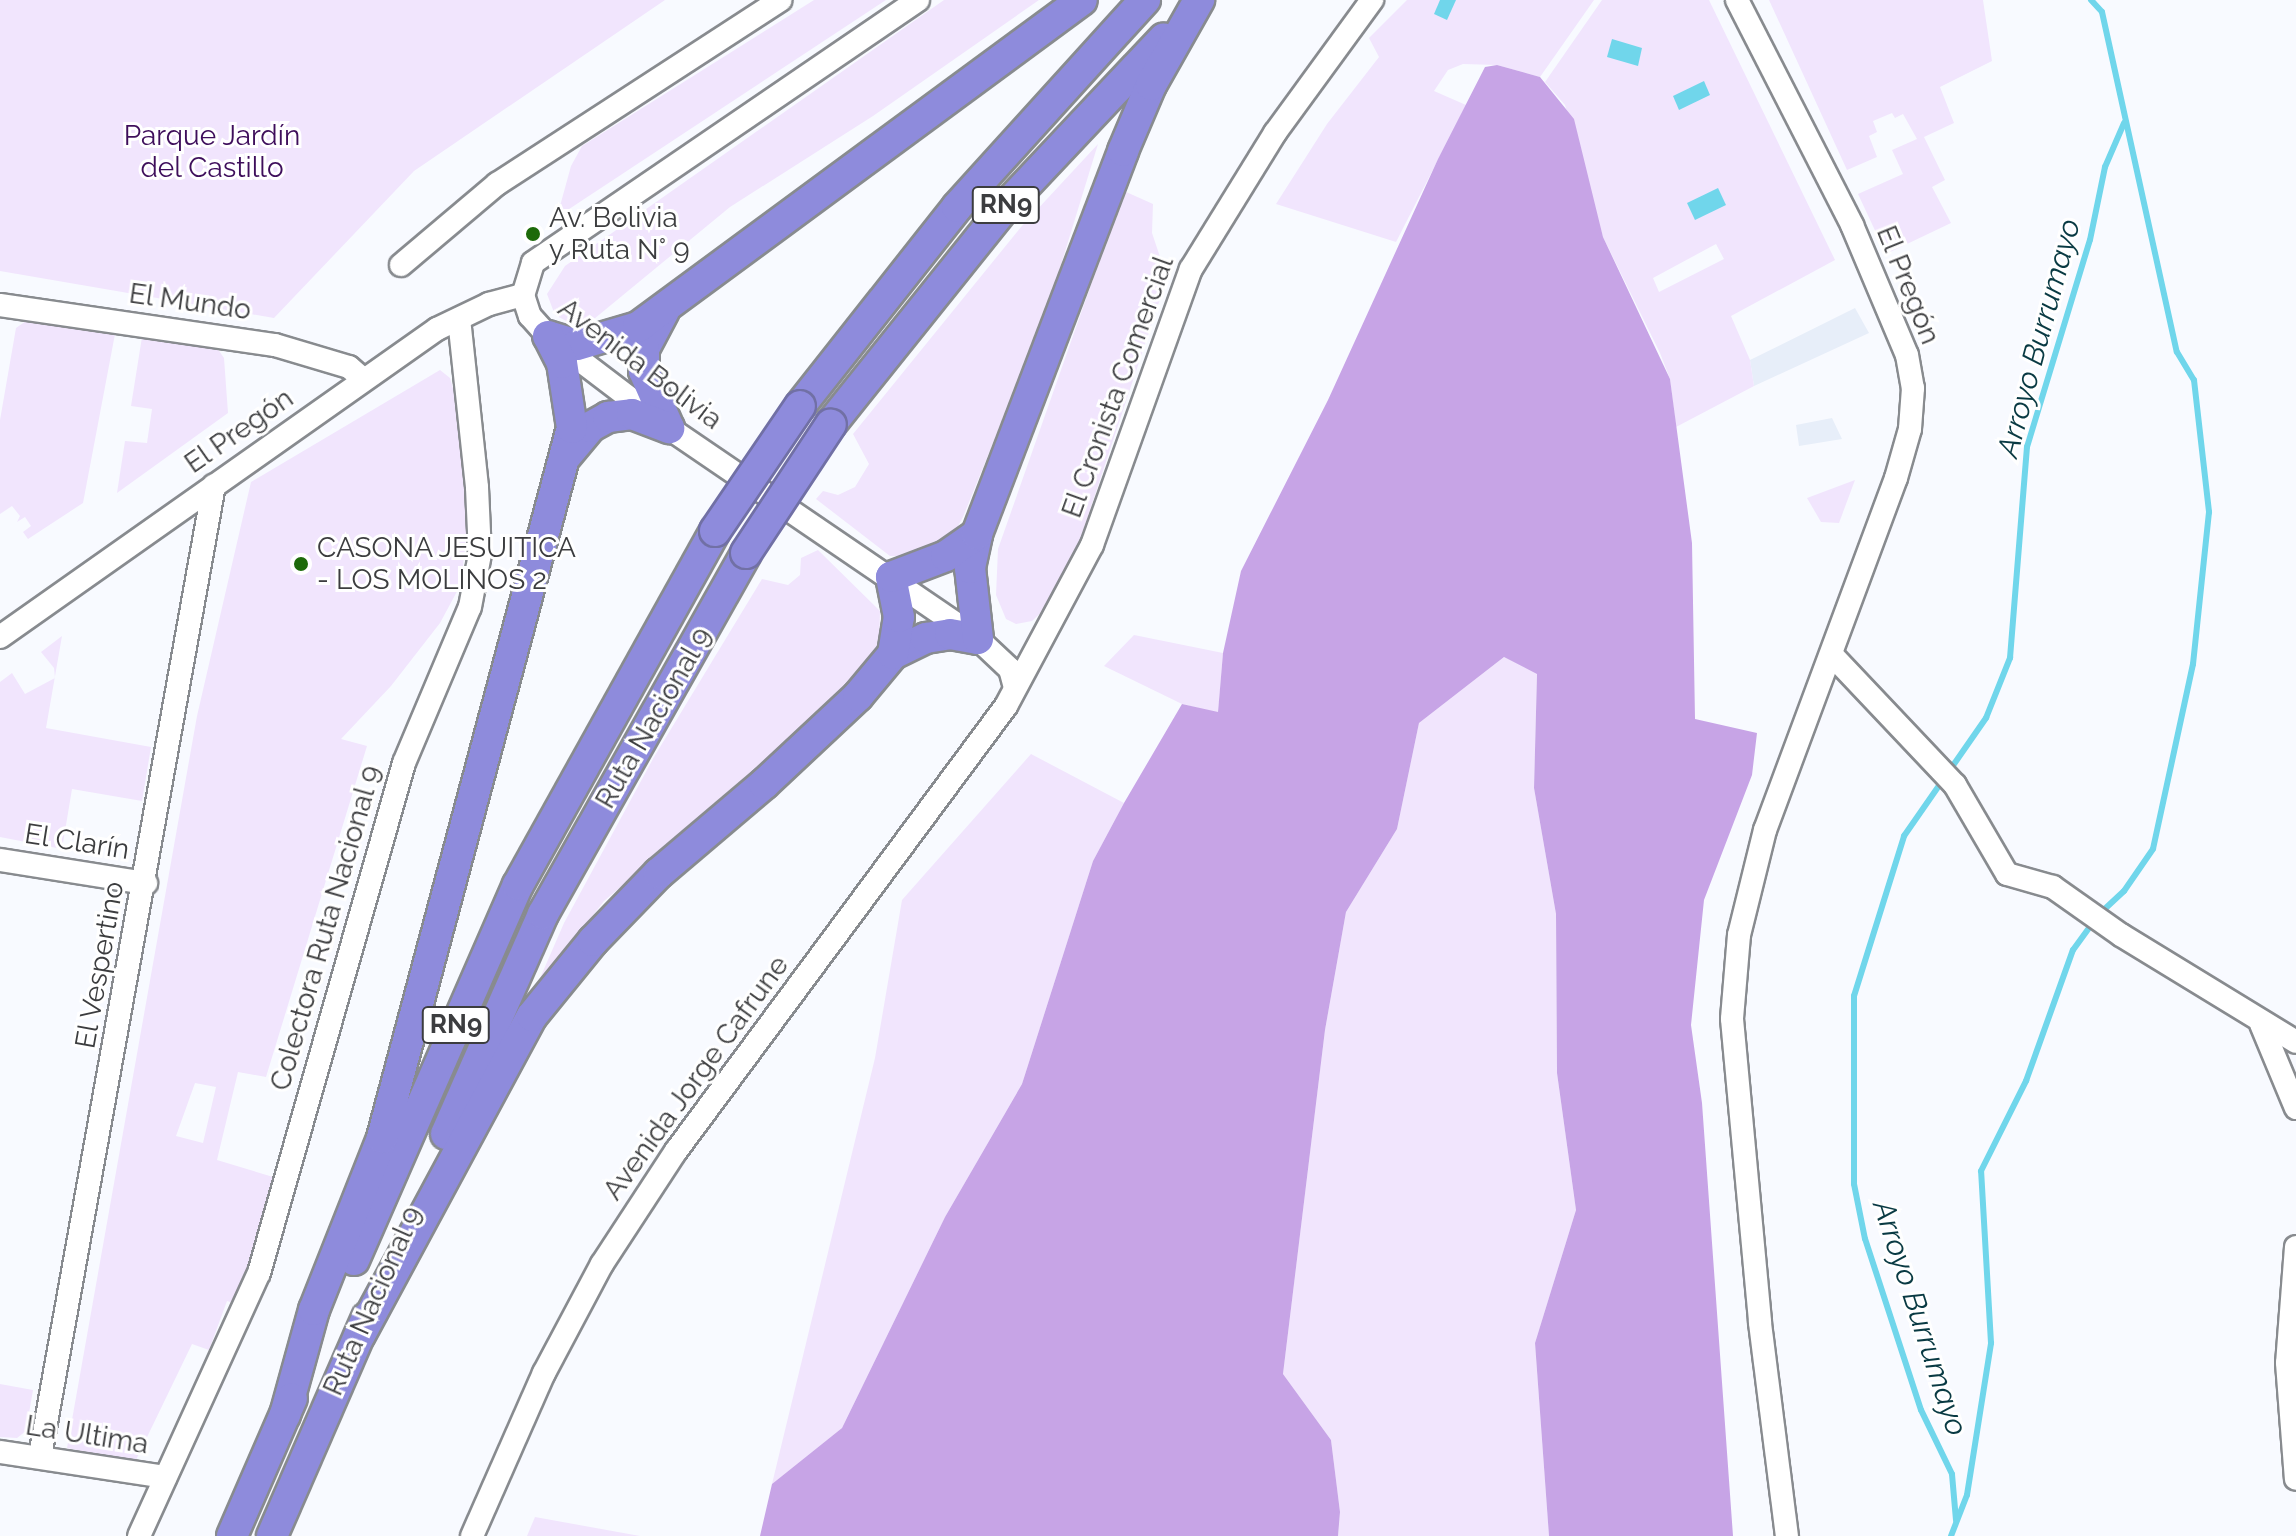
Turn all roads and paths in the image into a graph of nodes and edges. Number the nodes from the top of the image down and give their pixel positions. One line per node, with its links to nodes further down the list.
1 (780, 0): 8 (street)
2 (918, 0): 9 (street, Avenida Bolivia)
3 (1082, 0): 10 (highway)
4 (1145, 0): 32 (highway, Ruta Nacional 9 / RN9, bridge)
5 (1198, 0): 18 (highway); 31 (highway, Ruta Nacional 9 / RN9, bridge)
6 (1372, 0): 24 (street, El Cronista Comercial)
7 (1737, 0): 23 (street, El Pregón)
8 (401, 265)
9 (523, 295): 12 (street, El Pregón); 13 (street, Avenida Bolivia)
10 (672, 300): 13 (highway); 15 (highway)
11 (0, 305): 14 (street, El Mundo)
12 (459, 319): 14 (street, El Pregón); 35 (street, Colectora Ruta Nacional 9)
13 (548, 336): 15 (street, Avenida Bolivia); 16 (highway)
14 (363, 379): 17 (street, El Pregón)
15 (669, 428): 16 (highway); 19 (street, Avenida Bolivia)
16 (564, 460): 32 (highway)
17 (214, 485): 20 (street, El Pregón); 26 (street, El Vespertino)
18 (977, 534): 19 (highway); 21 (highway)
19 (891, 577): 21 (street, Avenida Bolivia); 22 (highway)
20 (3, 631)
21 (978, 639): 22 (highway); 24 (street, Avenida Bolivia)
22 (893, 654): 31 (highway)
23 (1832, 655): 27 (street); 41 (street, El Pregón)
24 (1014, 684): 40 (street, Avenida Jorge Cafrune)
25 (0, 860): 26 (street, El Clarín)
26 (146, 883): 34 (street, El Vespertino)
27 (2259, 1021): 28 (street); 29 (street)
28 (2296, 1042)
29 (2296, 1108)
30 (2296, 1247): 36 (street)
31 (360, 1335): 39 (highway, Ruta Nacional 9 / RN9)
32 (285, 1415): 38 (highway, Ruta Nacional 9 / RN9)
33 (0, 1452): 34 (street, La Ultima)
34 (40, 1456): 35 (street, La Ultima)
35 (165, 1477): 37 (street, Colectora Ruta Nacional 9)
36 (2296, 1479)
37 (139, 1536)
38 (232, 1536)
39 (272, 1536)
40 (472, 1536)
41 (1787, 1536)

